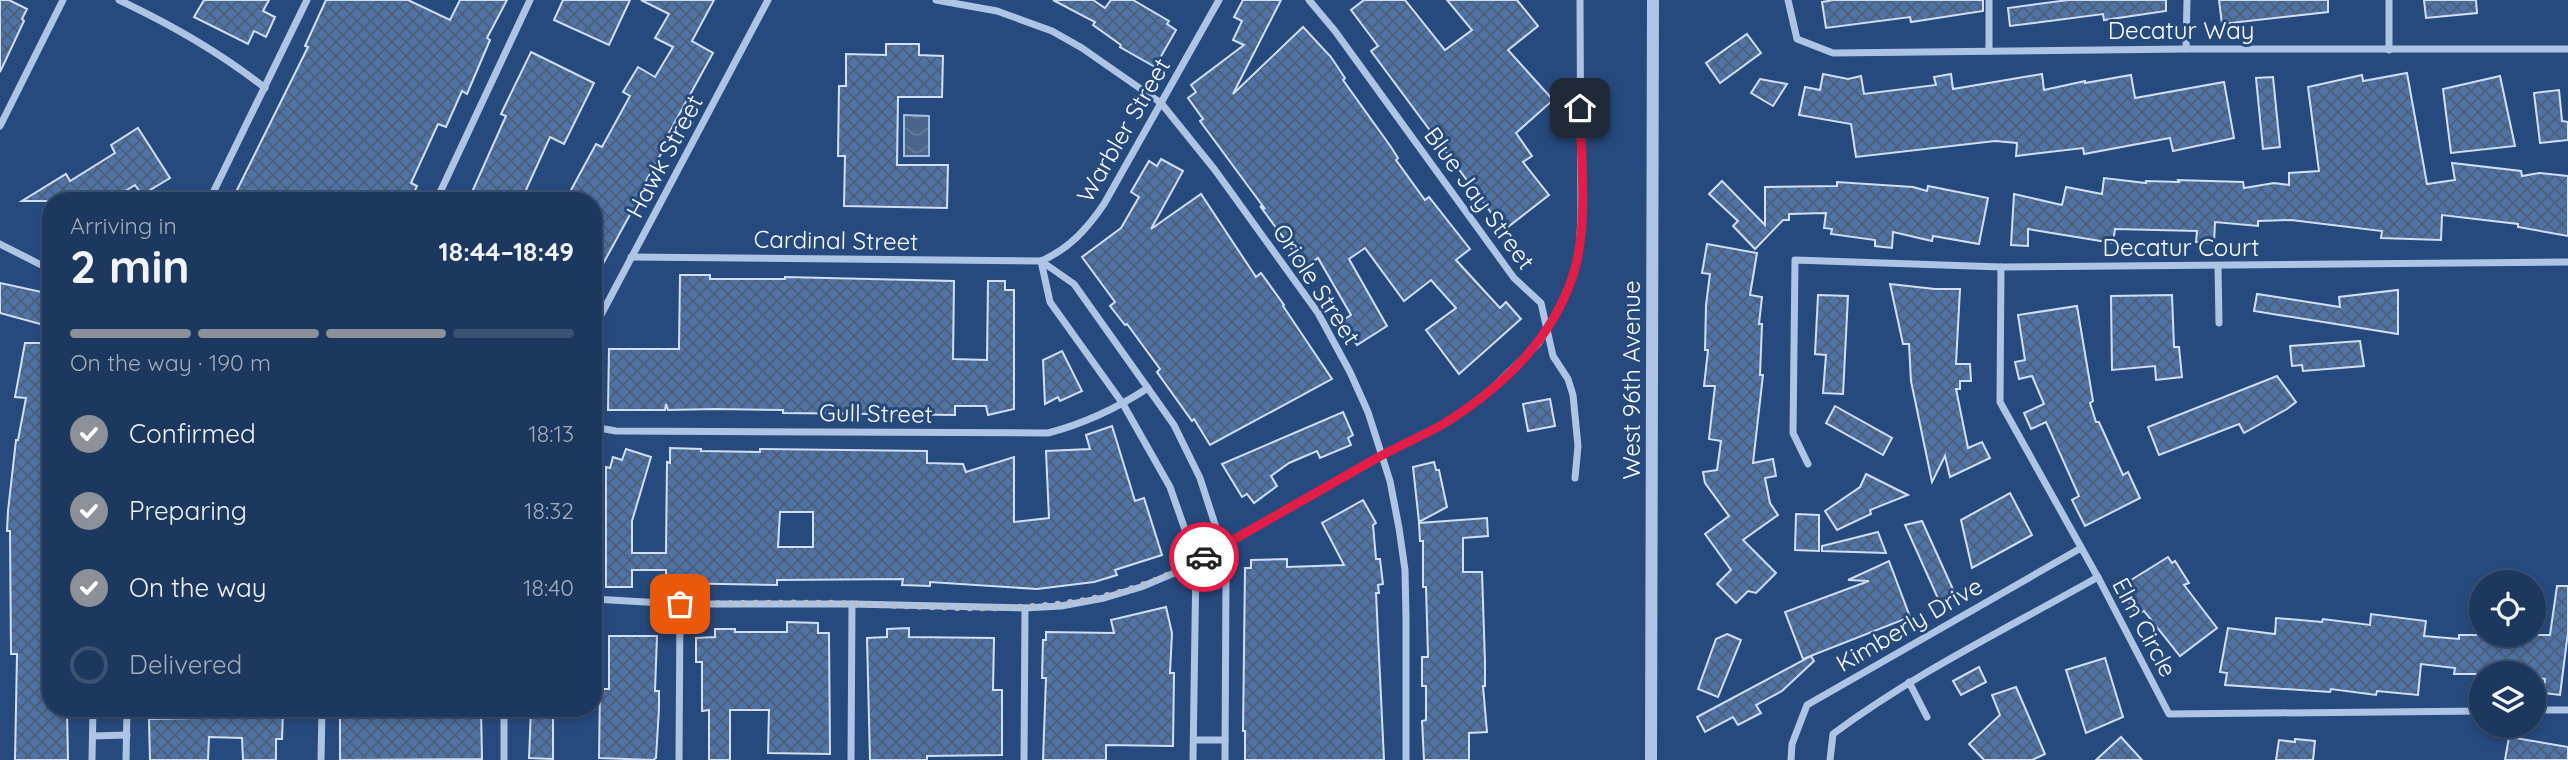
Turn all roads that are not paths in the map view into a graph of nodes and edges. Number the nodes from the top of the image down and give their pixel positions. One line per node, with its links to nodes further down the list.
1 (63, 0): 21 (street)
2 (119, 0): 19 (street)
3 (307, 0): 19 (street)
4 (530, 0): 23 (street)
5 (768, 0): 25 (street, Hawk Street)
6 (936, 0): 20 (street, Oriole Street)
7 (1219, 0): 20 (street, Warbler Street)
8 (1309, 0): 33 (street, Blue Jay Street)
9 (1580, 0): 33 (street)
10 (1653, 0): 71 (street, West 96th Avenue)
11 (1788, 0): 18 (street, Decatur Way)
12 (1989, 0): 18 (street)
13 (2187, 0): 15 (street)
14 (2389, 0): 17 (street)
15 (2186, 48): 17 (street, Decatur Way); 18 (street, Decatur Way)
16 (2568, 49): 17 (street, Decatur Way)
17 (2389, 50)
18 (1989, 51)
19 (265, 88): 22 (street)
20 (1161, 103): 26 (street, Warbler Street); 37 (street, Oriole Street)
21 (0, 126)
22 (213, 192)
23 (440, 192)
24 (0, 244): 28 (street)
25 (631, 257): 26 (street, Cardinal Street); 31 (street, Hawk Street)
26 (1041, 261): 34 (street); 35 (street)
27 (2568, 262): 29 (street, Decatur Court)
28 (42, 265)
29 (2218, 266): 30 (street, Decatur Court); 32 (street)
30 (2001, 267): 38 (street, Decatur Court); 41 (street, Elm Circle)
31 (602, 313)
32 (2219, 323)
33 (1548, 330): 37 (street); 39 (street, Blue Jay Street)
34 (1148, 388): 35 (street, Gull Street); 40 (street)
35 (1123, 404): 36 (street, Gull Street); 42 (street)
36 (602, 428)
37 (1382, 455): 40 (street); 70 (street, Oriole Street)
38 (1808, 464)
39 (1575, 478)
40 (1222, 546): 42 (street); 60 (street)
41 (2081, 548): 43 (street, Elm Circle); 72 (street, Kimberly Drive)
42 (1196, 561): 47 (street); 59 (street)
43 (2098, 577): 48 (street, Kimberly Drive); 51 (street, Elm Circle)
44 (602, 600): 45 (street)
45 (680, 604): 46 (street); 65 (street)
46 (852, 604): 47 (street); 66 (street)
47 (1025, 608): 67 (street)
48 (1909, 682): 52 (street); 73 (street, Kimberly Drive)
49 (2546, 710): 50 (street)
50 (2568, 710)
51 (2469, 711)
52 (1927, 716)
53 (93, 717): 58 (street)
54 (127, 717): 57 (street)
55 (322, 717): 63 (street)
56 (504, 717): 64 (street)
57 (127, 735): 58 (street); 62 (street)
58 (93, 736): 61 (street)
59 (1194, 740): 60 (street); 68 (street)
60 (1226, 740): 69 (street)
61 (92, 760)
62 (126, 760)
63 (321, 760)
64 (504, 760)
65 (679, 760)
66 (851, 760)
67 (1024, 760)
68 (1194, 760)
69 (1225, 760)
70 (1406, 760)
71 (1651, 760)
72 (1791, 760)
73 (1830, 760)

